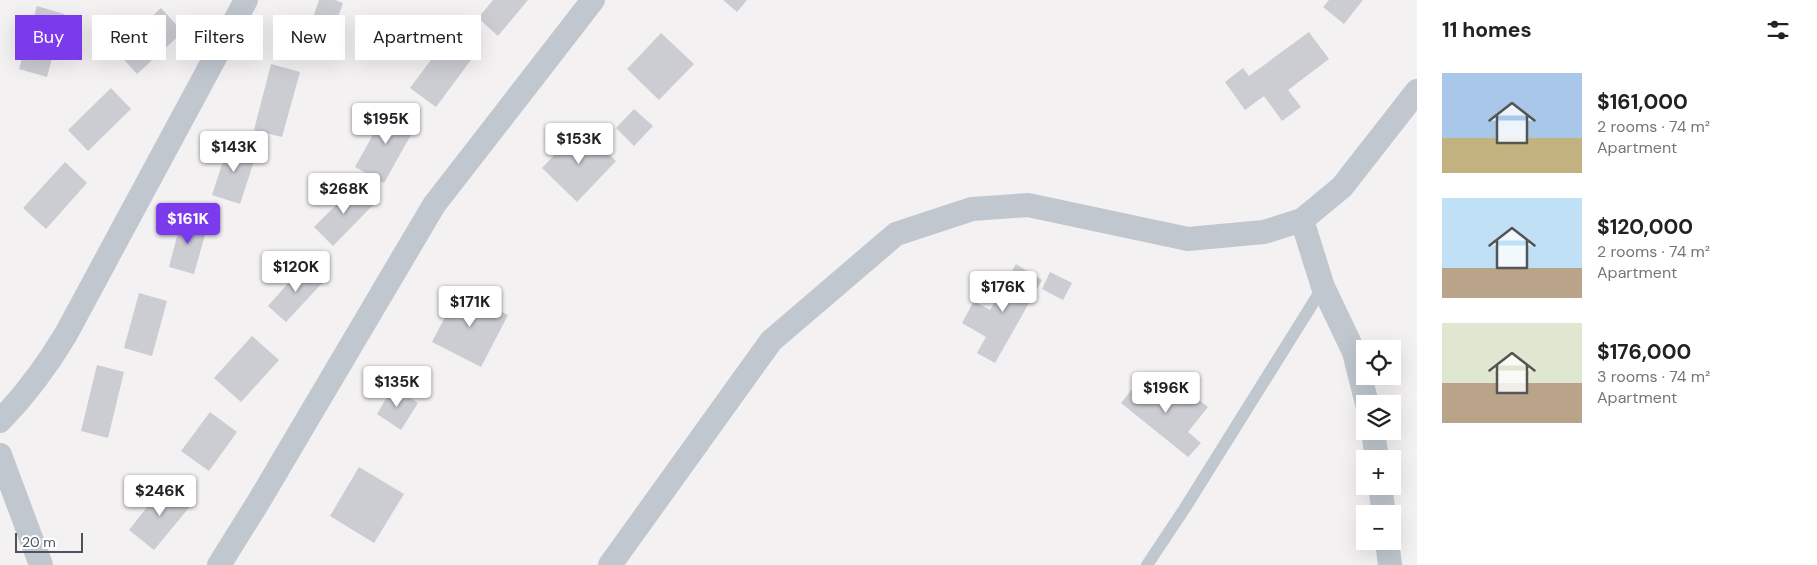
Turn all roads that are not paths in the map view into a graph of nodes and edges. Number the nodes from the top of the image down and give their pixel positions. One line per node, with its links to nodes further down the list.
1 (246, 0): 7 (street)
2 (593, 0): 11 (street)
3 (1417, 91): 4 (street)
4 (1302, 220): 5 (street); 12 (street)
5 (1324, 287): 6 (street); 13 (lane)
6 (1365, 395)
7 (0, 421)
8 (0, 454): 10 (street)
9 (1388, 550): 14 (street)
10 (41, 565)
11 (219, 565)
12 (610, 565)
13 (1147, 565)
14 (1390, 565)

